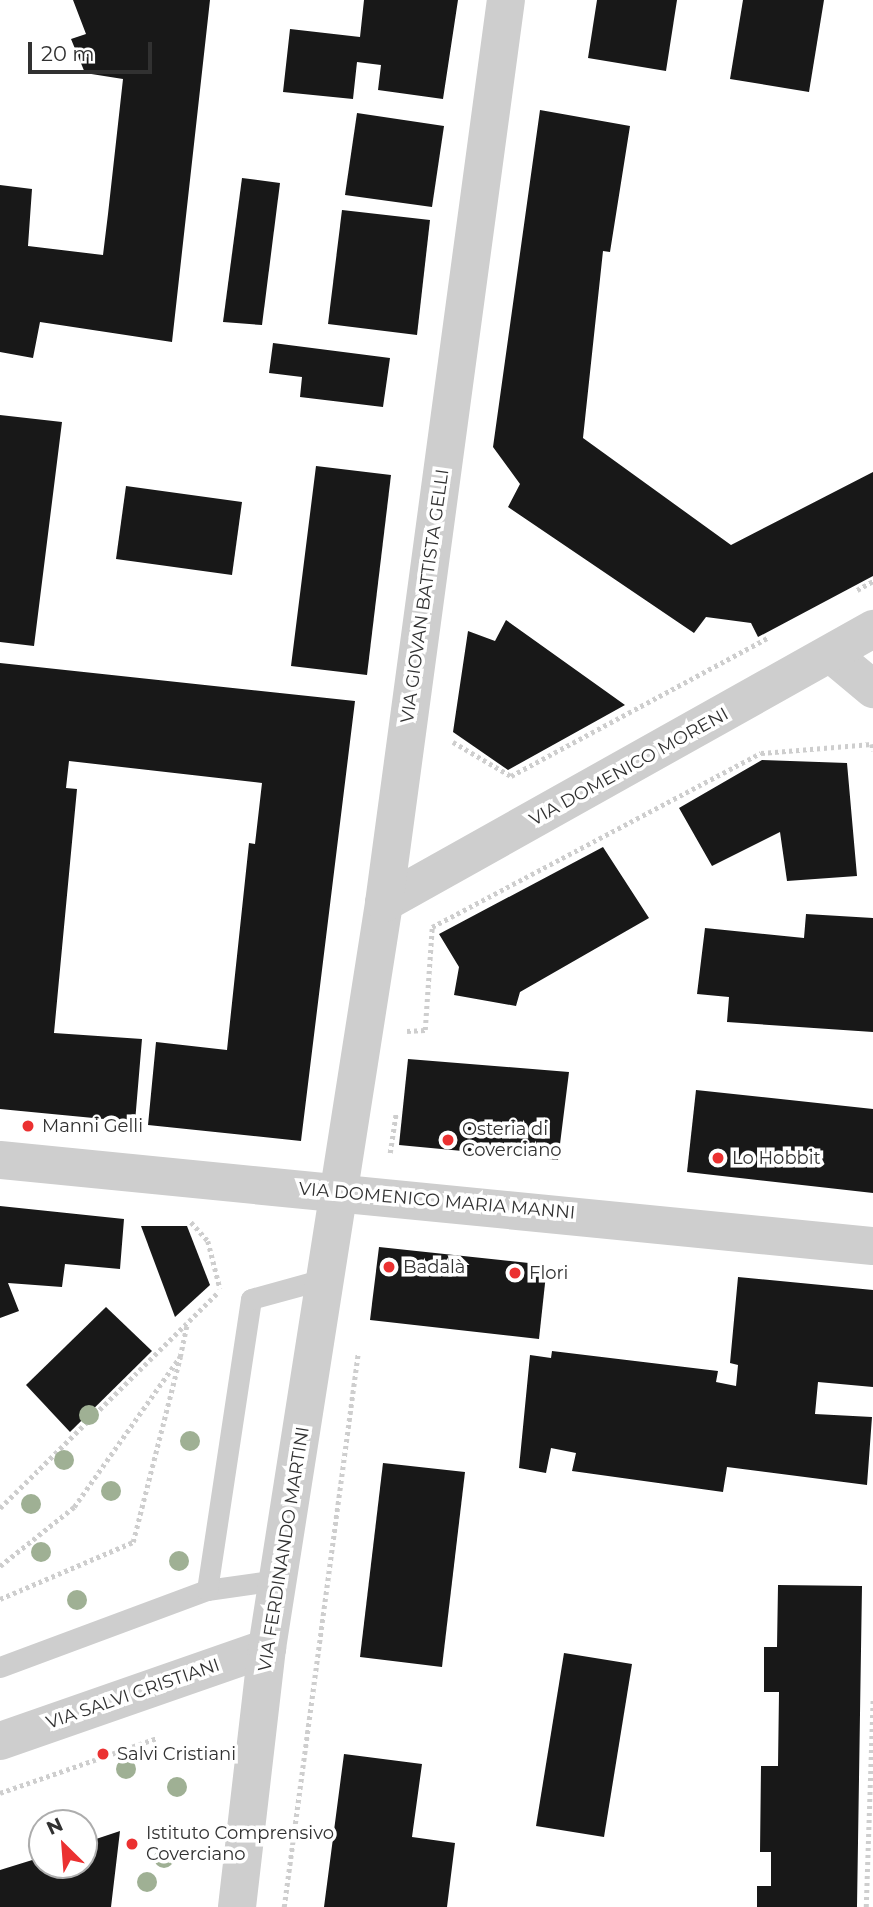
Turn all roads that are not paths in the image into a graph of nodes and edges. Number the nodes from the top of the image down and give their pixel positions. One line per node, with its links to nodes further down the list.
1 (506, 0): 5 (street, VIA GIOVAN BATTISTA GELLI)
2 (873, 629): 3 (street, VIA DOMENICO MORENI)
3 (831, 654): 4 (street); 5 (street, VIA DOMENICO MORENI)
4 (873, 689)
5 (384, 903): 7 (street, VIA GIOVAN BATTISTA GELLI)
6 (0, 1160): 7 (street, VIA DOMENICO MARIA MANNI)
7 (341, 1192): 8 (street, VIA DOMENICO MARIA MANNI); 9 (street, VIA FERDINANDO MARTINI)
8 (873, 1246)
9 (327, 1278): 10 (street, VIA FERDINANDO MARTINI); 11 (lane)
10 (278, 1580): 11 (lane); 12 (street, VIA FERDINANDO MARTINI)
11 (207, 1590): 13 (lane)
12 (267, 1648): 14 (street, VIA SALVI CRISTIANI); 15 (street, VIA FERDINANDO MARTINI)
13 (0, 1667)
14 (0, 1741)
15 (237, 1907)

